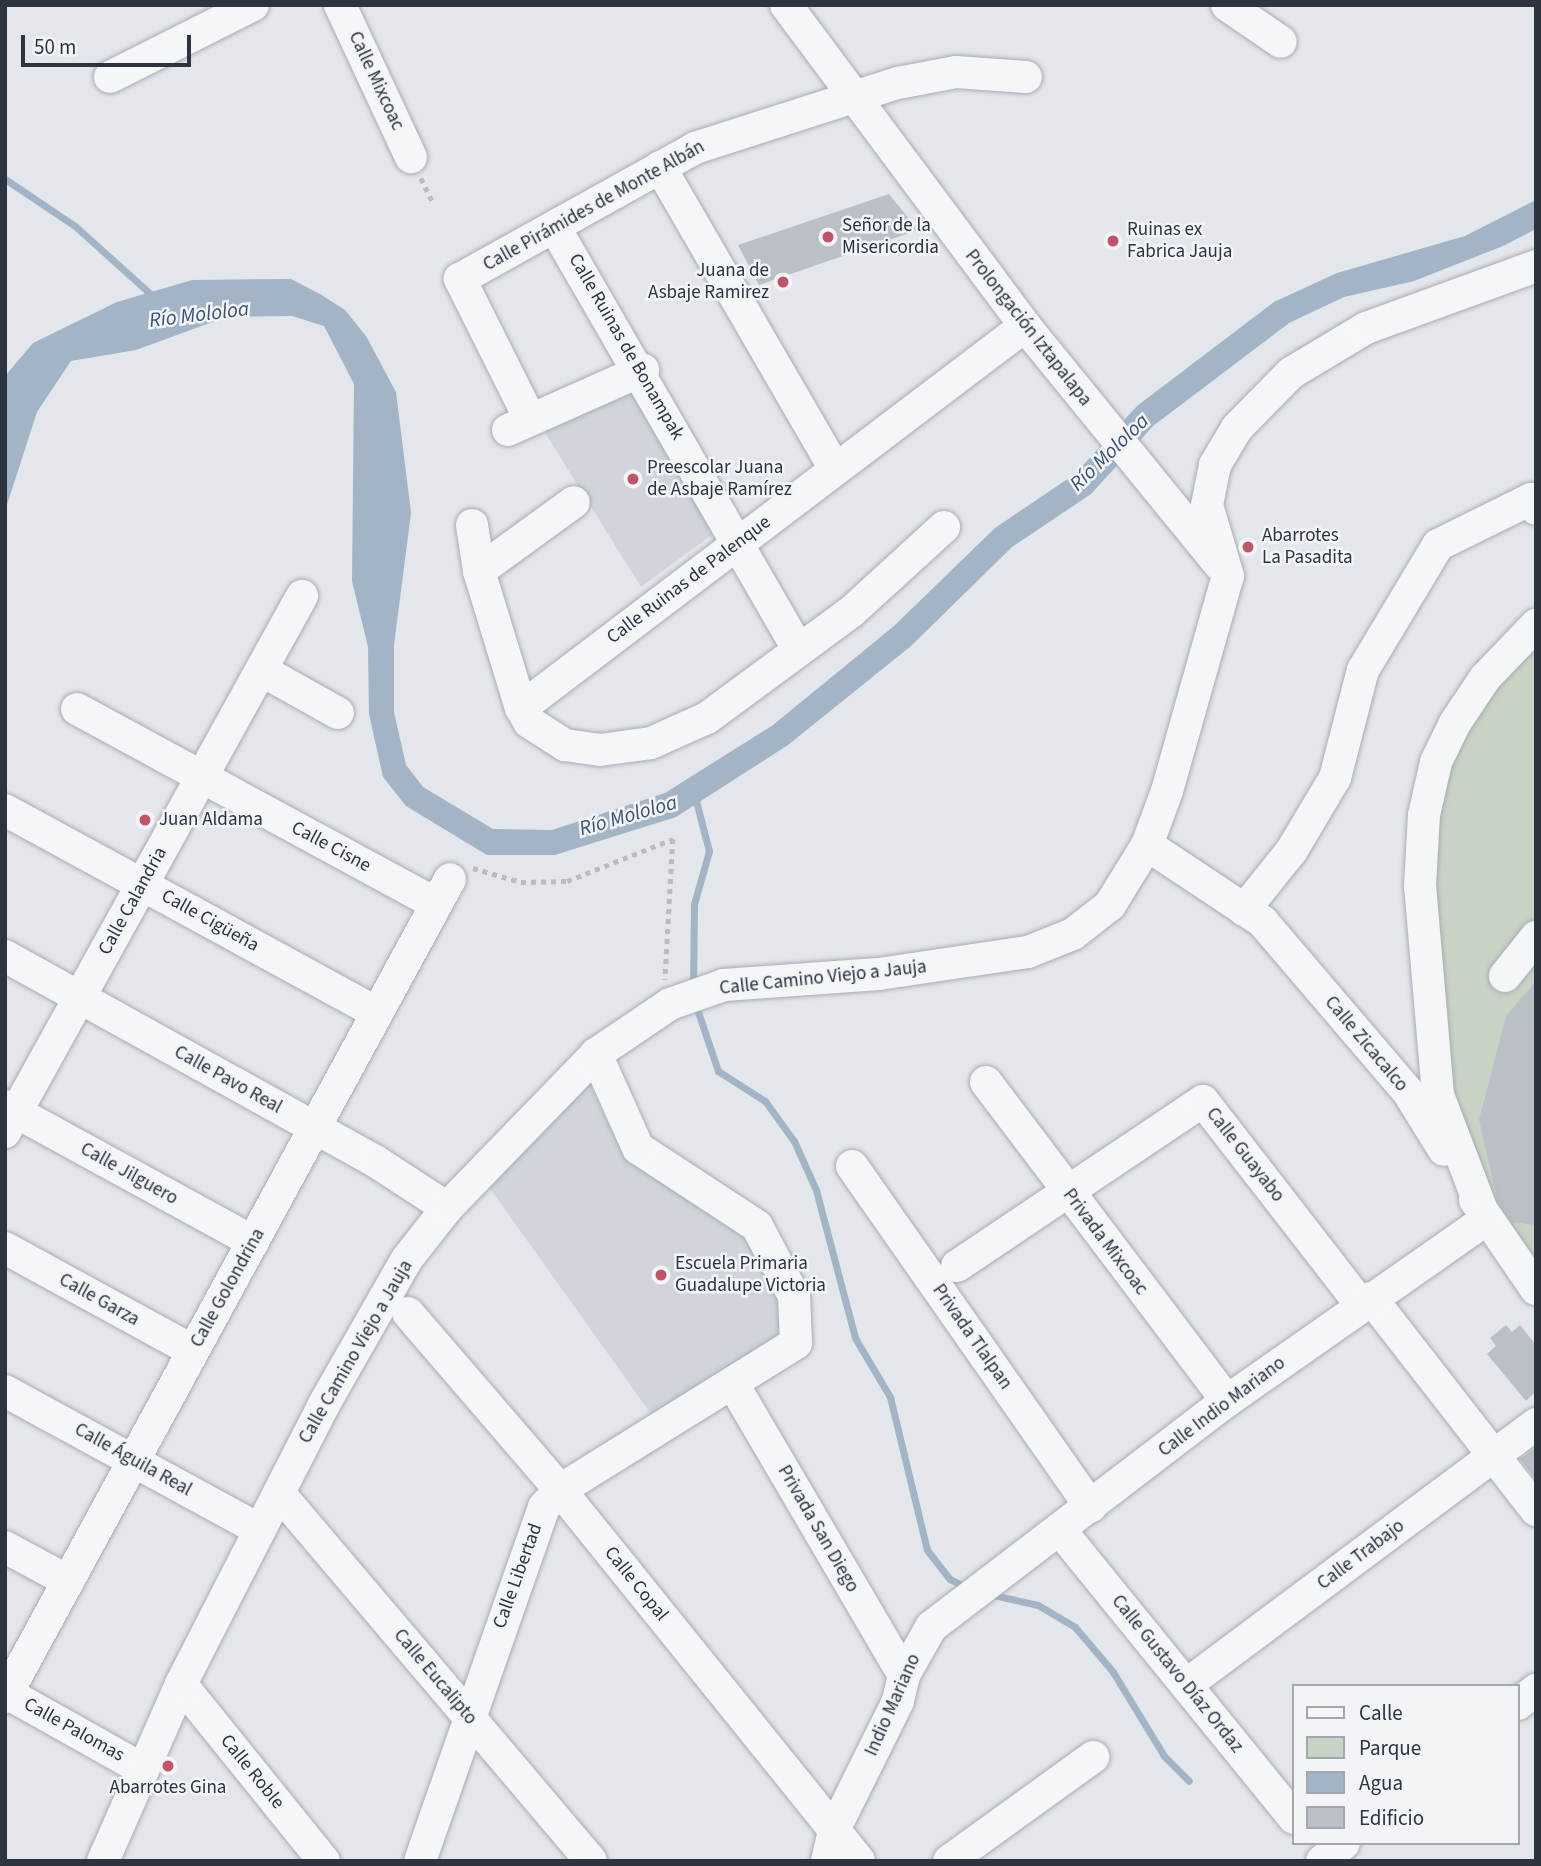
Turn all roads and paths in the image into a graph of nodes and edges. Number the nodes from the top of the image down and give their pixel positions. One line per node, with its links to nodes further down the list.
1 (253, 5): 6 (street)
2 (340, 5): 9 (street, Calle Mixcoac)
3 (786, 5): 8 (street, Prolongación Iztapalapa)
4 (1227, 5): 5 (street)
5 (1281, 41)
6 (110, 76)
7 (1026, 77): 8 (street, Calle Pirámides de Monte Albán)
8 (849, 94): 10 (street, Calle Pirámides de Monte Albán); 13 (street, Prolongación Iztapalapa)
9 (411, 157)
10 (660, 167): 11 (street, Calle Pirámides de Monte Albán); 15 (street)
11 (555, 228): 14 (street, Calle Ruinas de Bonampak); 14 (street, Calle Pirámides de Monte Albán)
12 (1536, 266): 22 (street)
13 (1025, 326): 15 (street, Calle Ruinas de Palenque); 22 (street, Prolongación Iztapalapa)
14 (643, 370): 20 (street, Calle Ruinas de Bonampak)
15 (835, 470): 20 (street, Calle Ruinas de Palenque)
16 (574, 502): 21 (street)
17 (1536, 509): 35 (street)
18 (472, 525): 21 (street)
19 (944, 527): 25 (street)
20 (735, 544): 25 (street, Calle Ruinas de Bonampak); 27 (street, Calle Ruinas de Palenque)
21 (479, 571): 27 (street)
22 (1228, 576): 32 (street, Calle Camino Viejo a Jauja)
23 (302, 596): 26 (street, Calle Calandria)
24 (1536, 625): 49 (street)
25 (799, 650): 27 (street)
26 (261, 670): 29 (street); 30 (street, Calle Calandria)
27 (521, 708)
28 (77, 709): 30 (street, Calle Cisne)
29 (338, 713)
30 (202, 777): 33 (street, Calle Calandria); 34 (street, Calle Cisne)
31 (5, 810): 33 (street, Calle Cigüeña)
32 (1147, 845): 35 (street, Calle Zicacalco); 40 (street, Calle Camino Viejo a Jauja)
33 (142, 884): 39 (street, Calle Calandria); 41 (street, Calle Cigüeña)
34 (443, 891): 40 (path); 41 (street, Calle Golondrina)
35 (1244, 910): 49 (street, Calle Zicacalco)
36 (1536, 937): 38 (street)
37 (5, 956): 39 (street, Calle Pavo Real)
38 (1505, 975)
39 (80, 998): 44 (street, Calle Calandria); 45 (street, Calle Pavo Real)
40 (667, 1007): 42 (street, Calle Camino Viejo a Jauja)
41 (377, 1013): 45 (street, Calle Golondrina)
42 (596, 1054): 48 (street, Calle Camino Viejo a Jauja); 57 (street, Calle Libertad)
43 (986, 1082): 47 (street, Privada Mixcoac)
44 (9, 1117): 50 (street, Calle Jilguero)
45 (315, 1128): 48 (street, Calle Pavo Real); 50 (street, Calle Golondrina)
46 (852, 1166): 65 (street, Privada Tlalpan)
47 (1065, 1189): 52 (street); 54 (street, Calle Guayabo); 59 (street, Privada Mixcoac)
48 (447, 1208): 64 (street, Calle Camino Viejo a Jauja)
49 (1485, 1216): 53 (street, Calle Zicacalco); 54 (street, Calle Indio Mariano)
50 (253, 1242): 56 (street, Calle Golondrina)
51 (5, 1248): 56 (street, Calle Garza)
52 (957, 1266)
53 (1536, 1289)
54 (1366, 1301): 59 (street, Calle Indio Mariano); 61 (street, Calle Guayabo)
55 (408, 1313): 63 (street, Calle Copal)
56 (193, 1351): 62 (street, Calle Golondrina)
57 (733, 1384): 63 (street, Calle Libertad); 72 (street, Privada San Diego)
58 (5, 1391): 62 (street, Calle Águila Real)
59 (1227, 1401): 65 (street, Calle Indio Mariano)
60 (1536, 1424): 61 (street, Calle Trabajo)
61 (1494, 1456): 66 (street, Calle Guayabo); 74 (street, Calle Trabajo)
62 (134, 1461): 67 (street, Calle Águila Real); 70 (street, Calle Golondrina)
63 (560, 1490): 78 (street, Calle Libertad); 82 (street, Calle Copal)
64 (279, 1493): 67 (street, Calle Camino Viejo a Jauja); 78 (street, Calle Eucalipto)
65 (1091, 1507): 68 (street, Calle Indio Mariano)
66 (1536, 1510)
67 (260, 1530): 73 (street, Calle Camino Viejo a Jauja)
68 (1060, 1531): 71 (street, Calle Indio Mariano); 74 (street, Calle Gustavo Díaz Ordaz)
69 (5, 1547): 70 (street)
70 (68, 1581): 76 (street, Calle Golondrina)
71 (963, 1601): 72 (street, Indio Mariano)
72 (904, 1675): 82 (street, Indio Mariano)
73 (181, 1684): 80 (street, Calle Camino Viejo a Jauja); 84 (street, Calle Roble)
74 (1186, 1685): 81 (street, Calle Gustavo Díaz Ordaz)
75 (1536, 1690): 77 (street)
76 (6, 1694): 80 (street, Calle Palomas)
77 (1520, 1702)
78 (467, 1715): 85 (street, Calle Libertad); 86 (street, Calle Eucalipto)
79 (1093, 1757): 89 (street)
80 (142, 1769): 83 (street, Calle Camino Viejo a Jauja)
81 (1292, 1816)
82 (834, 1830): 87 (street, Indio Mariano); 88 (street, Calle Copal)
83 (103, 1861)
84 (324, 1861)
85 (420, 1861)
86 (590, 1861)
87 (827, 1861)
88 (859, 1861)
89 (949, 1861)

